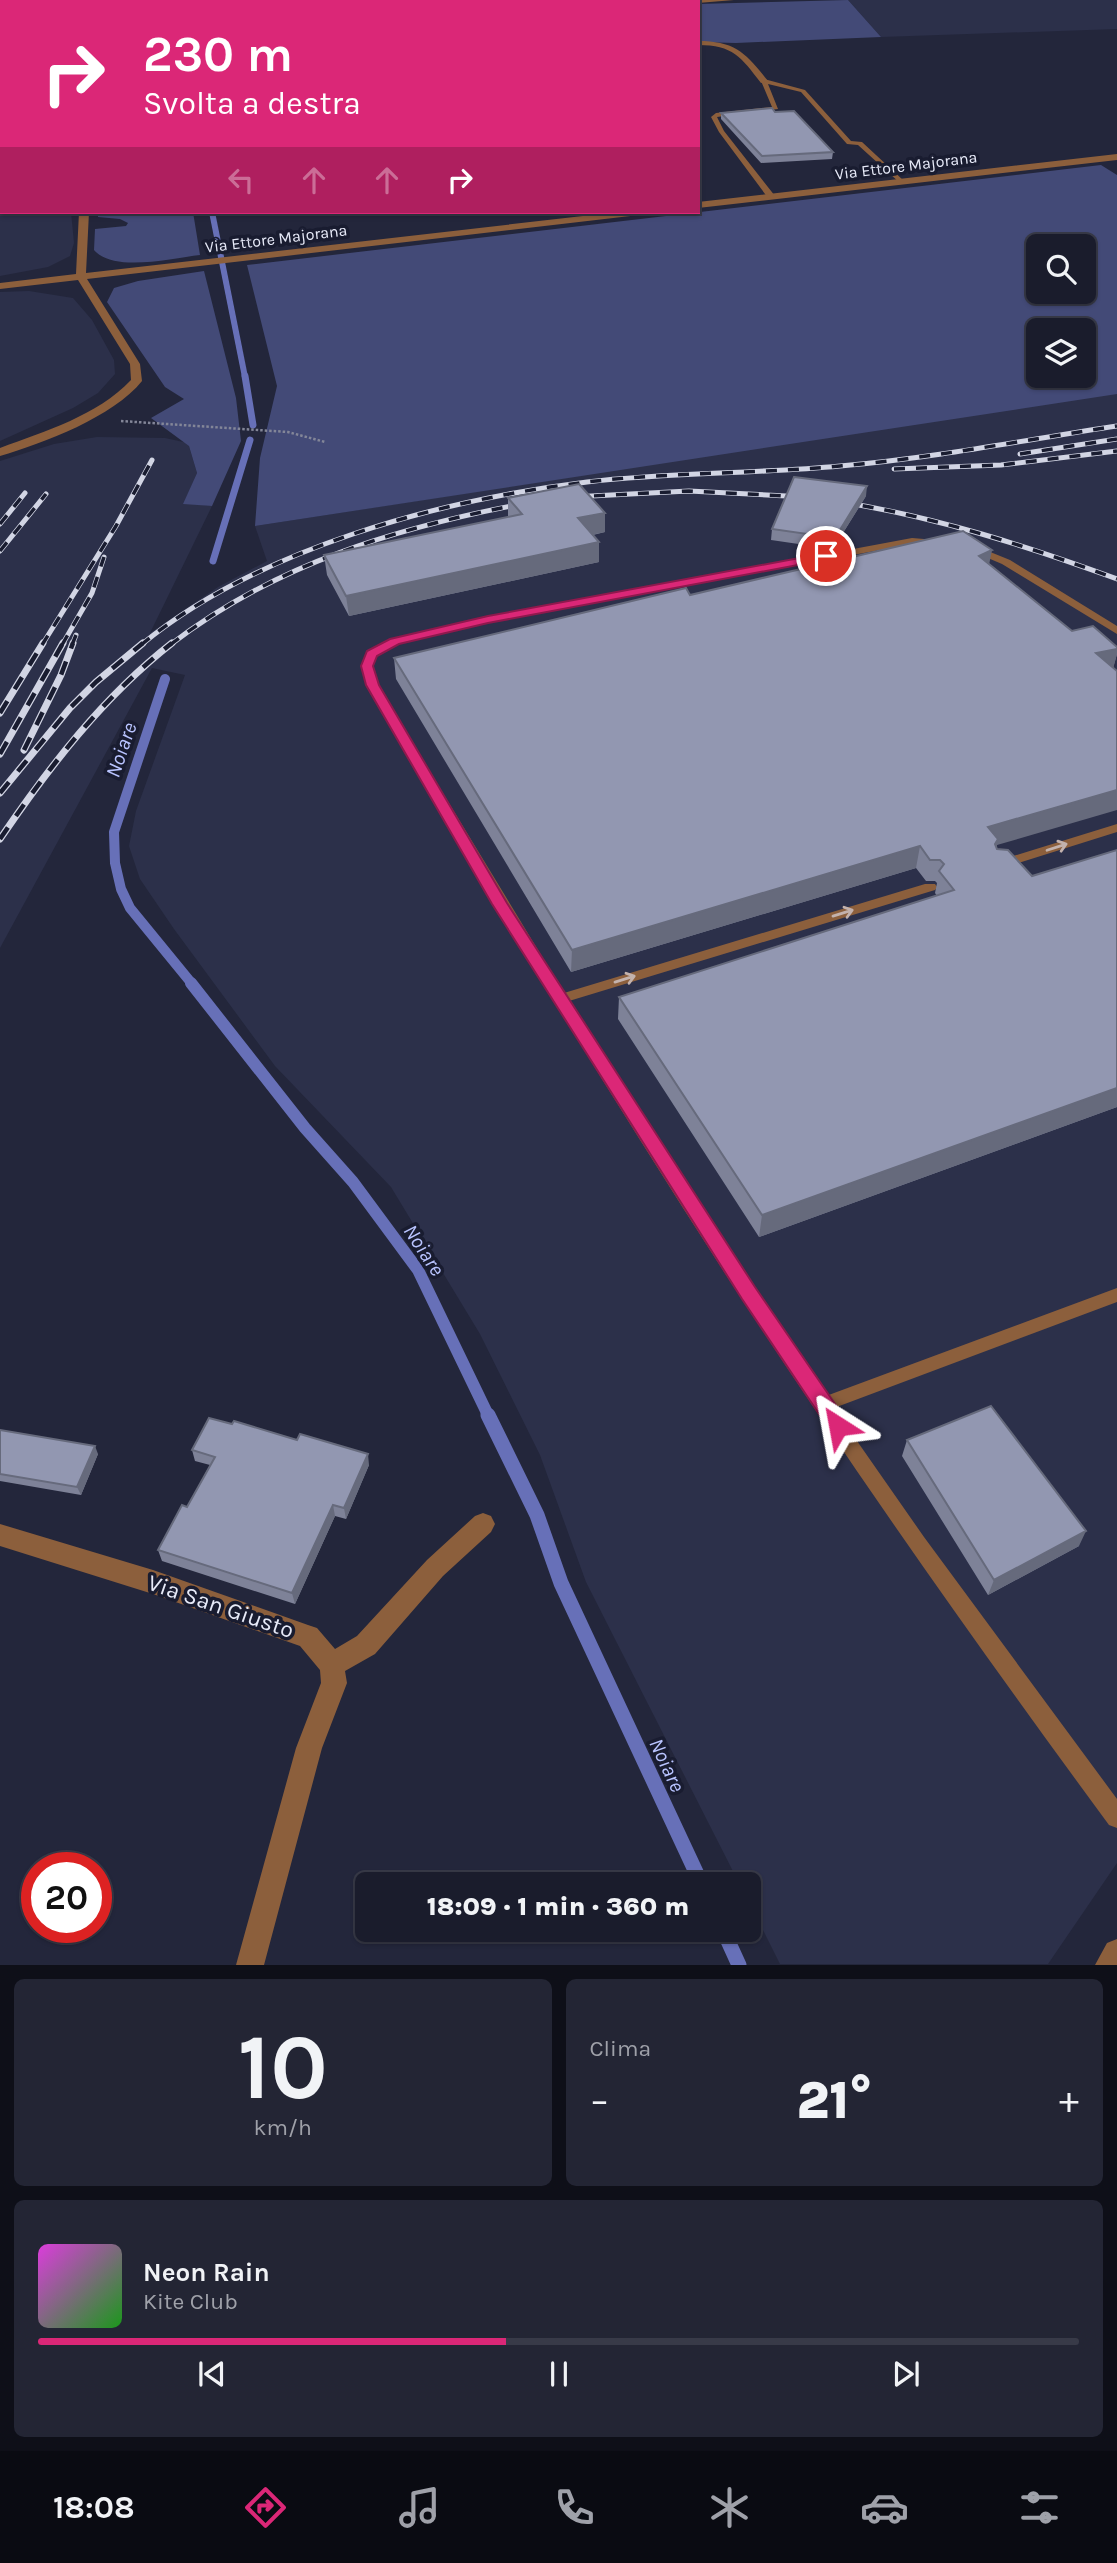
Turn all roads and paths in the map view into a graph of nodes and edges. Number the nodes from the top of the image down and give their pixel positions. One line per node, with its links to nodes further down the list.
1 (731, 0): 2 (street)
2 (700, 1)
3 (700, 43): 4 (street)
4 (764, 81): 6 (lane); 7 (lane)
5 (1117, 157): 6 (street, Via Ettore Majorana)
6 (902, 182): 7 (street, Via Ettore Majorana)
7 (771, 196): 8 (street, Via Ettore Majorana)
8 (700, 205)
9 (84, 214): 11 (street)
10 (622, 214): 11 (street, Via Ettore Majorana)
11 (81, 277): 12 (street, Via Ettore Majorana); 13 (street)
12 (0, 286)
13 (84, 416): 14 (path); 15 (street)
14 (326, 442)
15 (0, 452)
16 (1117, 631): 20 (lane)
17 (1117, 828): 18 (lane, one-way to 17)
18 (998, 866)
19 (930, 887): 20 (lane, one-way to 19)
20 (560, 999): 22 (lane)
21 (1117, 1295): 22 (lane)
22 (824, 1404): 26 (lane)
23 (483, 1524): 25 (street)
24 (0, 1535): 25 (street, Via San Giusto)
25 (332, 1665): 28 (street)
26 (1117, 1817)
27 (1117, 1953): 29 (street)
28 (250, 1965)
29 (1110, 1965)

